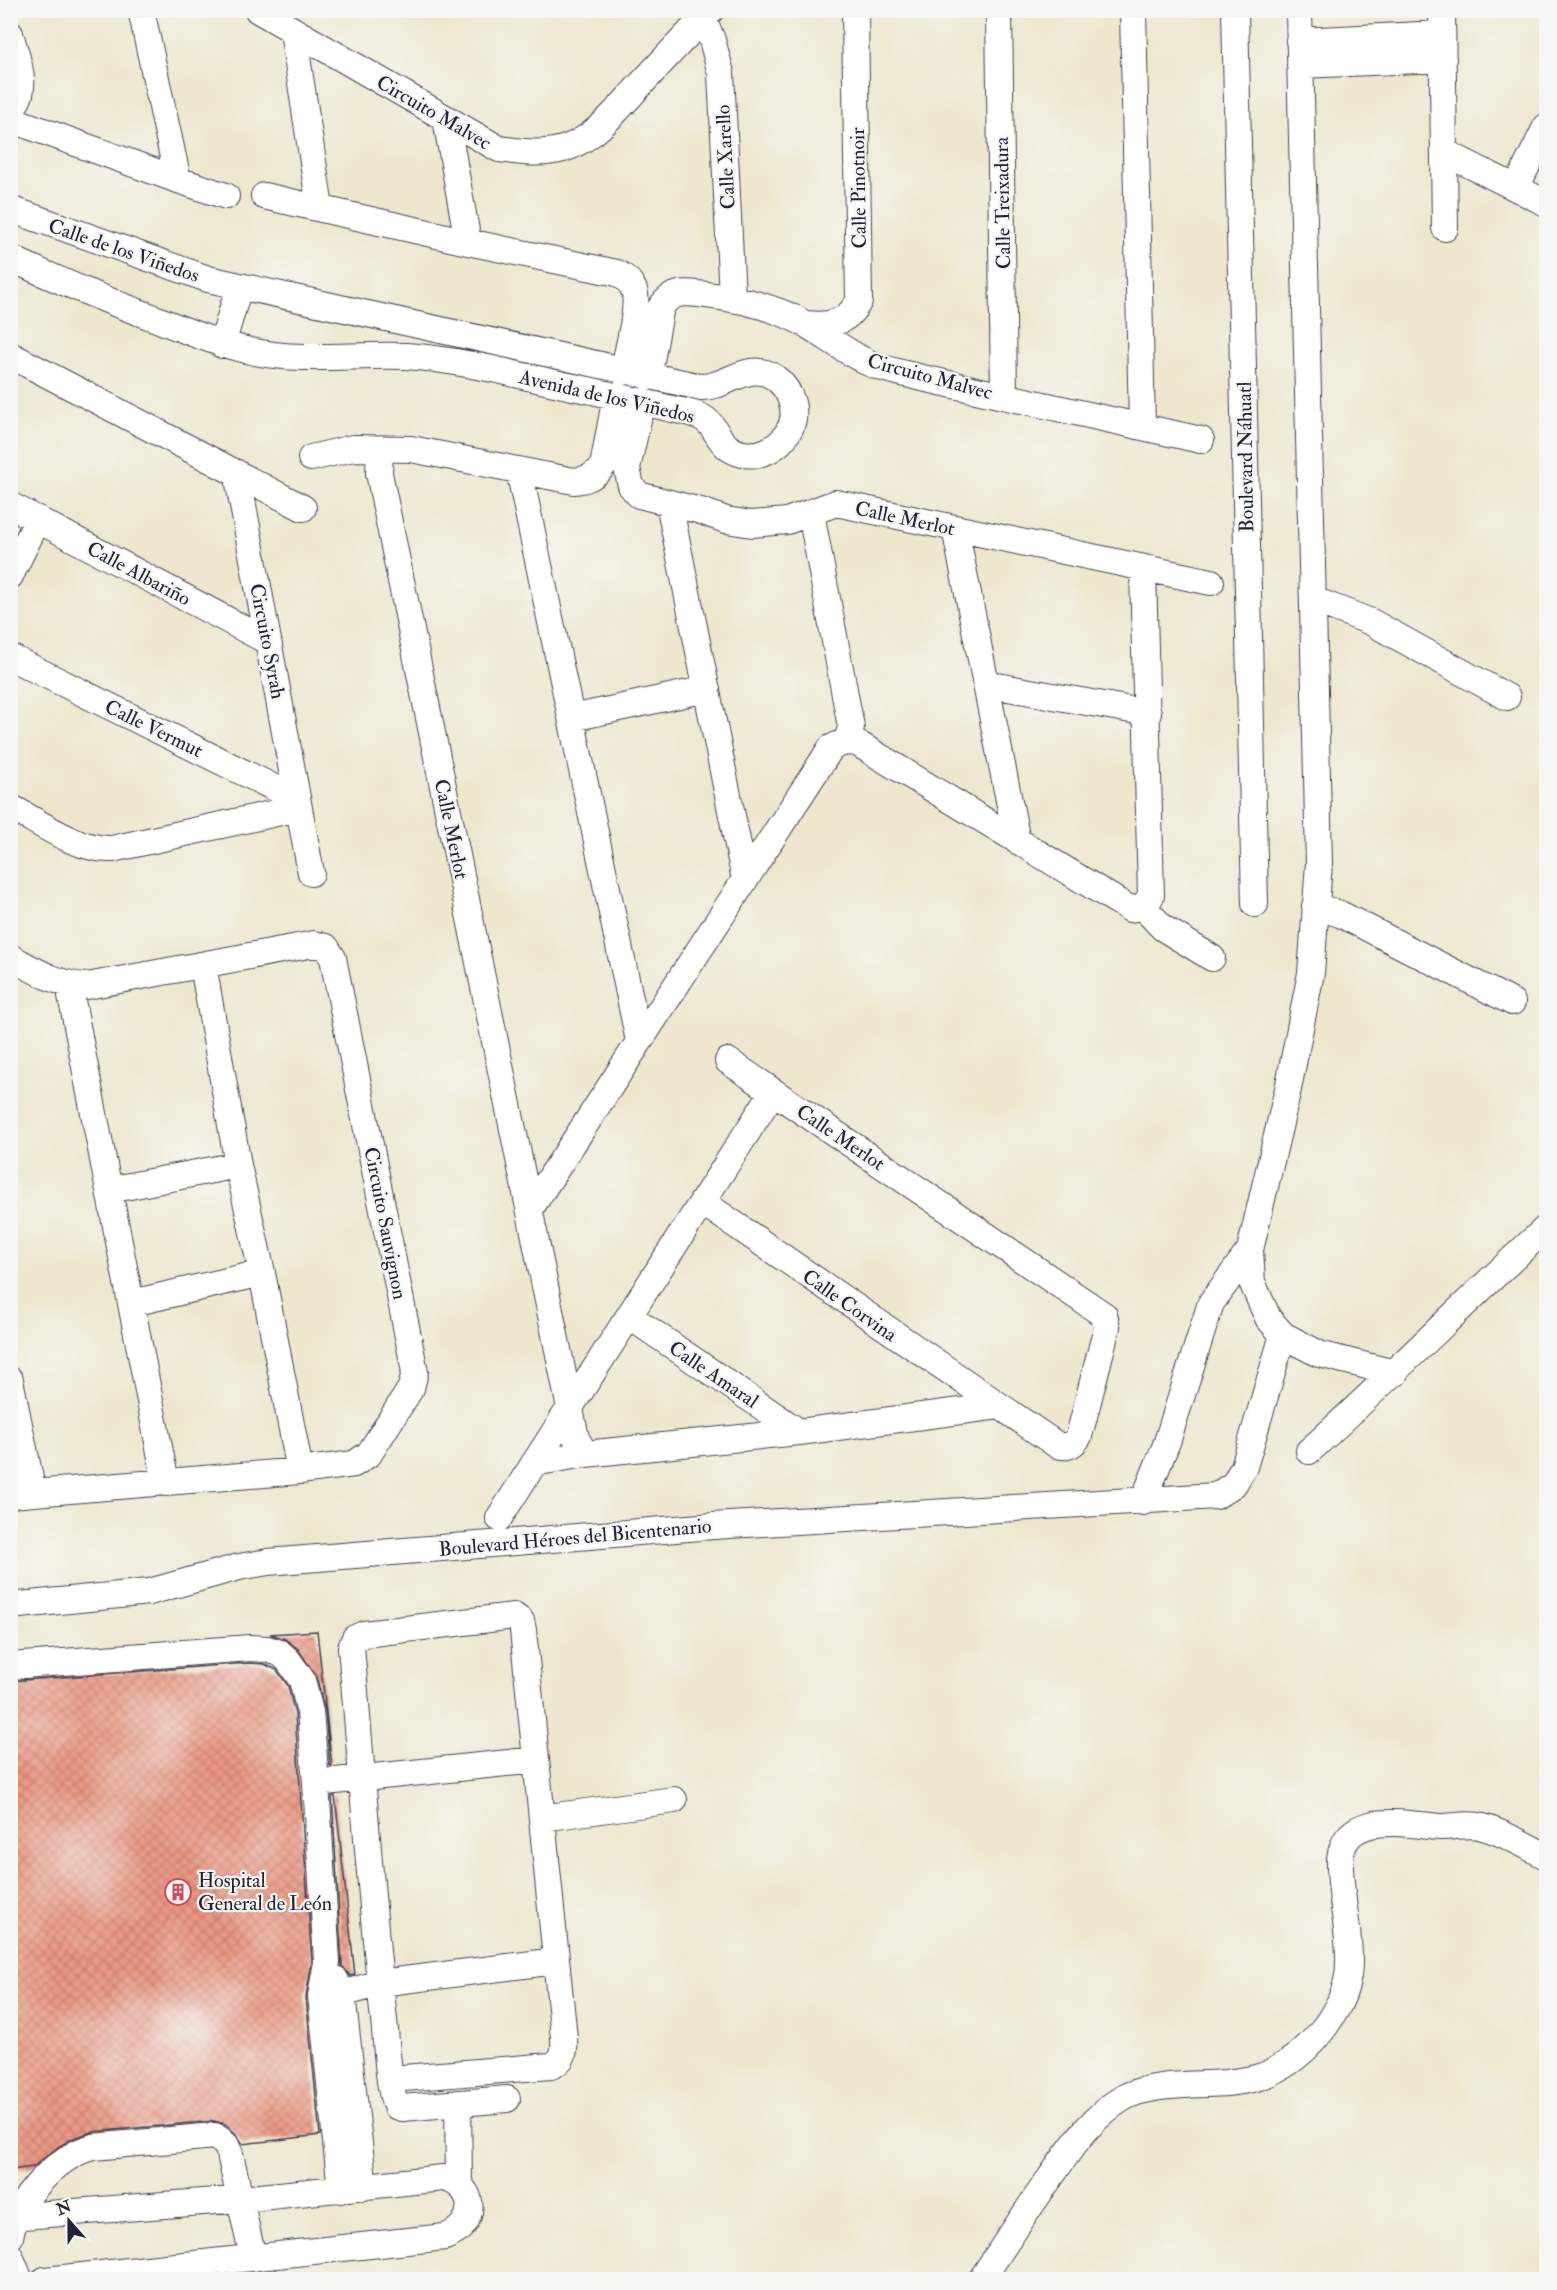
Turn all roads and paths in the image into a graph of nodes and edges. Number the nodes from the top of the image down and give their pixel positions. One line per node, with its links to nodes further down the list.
1 (141, 10): 18 (street)
2 (258, 10): 9 (street, Circuito Malvec)
3 (855, 10): 30 (street, Calle Pinotnoir)
4 (999, 10): 36 (street, Calle Treixadura)
5 (1133, 10): 37 (street)
6 (1235, 10): 66 (street, Boulevard Náhuatl)
7 (1299, 10): 12 (street)
8 (707, 14): 15 (street, Circuito Malvec); 29 (street, Calle Xarello)
9 (293, 30): 15 (street, Circuito Malvec); 23 (street)
10 (10, 34): 13 (street)
11 (1442, 34): 12 (street); 17 (street)
12 (1300, 53): 52 (street)
13 (10, 109)
14 (10, 119): 18 (street)
15 (447, 119): 26 (street)
16 (1546, 127): 19 (street)
17 (1444, 152): 19 (street); 25 (street)
18 (178, 180): 20 (street)
19 (1516, 188): 22 (street)
20 (226, 196)
21 (264, 196): 23 (street)
22 (1546, 203)
23 (320, 208): 26 (street)
24 (10, 209): 28 (street, Calle de los Viñedos)
25 (1445, 228)
26 (468, 242): 33 (street)
27 (10, 258): 31 (street)
28 (239, 286): 31 (street); 33 (street, Avenida de los Viñedos)
29 (732, 298): 30 (street, Circuito Malvec); 34 (street, Circuito Malvec)
30 (806, 324): 36 (street, Circuito Malvec)
31 (222, 345): 35 (street, Avenida de los Viñedos)
32 (10, 355): 42 (street)
33 (623, 372): 34 (street, Avenida de los Viñedos)
34 (645, 389): 34 (street, Avenida de los Viñedos); 35 (street, Avenida de los Viñedos); 43 (street, Calle Merlot)
35 (616, 396): 41 (street)
36 (1004, 396): 37 (street, Circuito Malvec)
37 (1142, 426): 38 (street, Circuito Malvec)
38 (1201, 440)
39 (380, 449): 40 (street); 41 (street); 77 (street, Calle Merlot)
40 (311, 458)
41 (519, 470): 59 (street)
42 (237, 474): 45 (street); 53 (street, Circuito Syrah)
43 (669, 503): 46 (street, Calle Merlot); 56 (street)
44 (10, 505): 47 (street, Calle Albariño)
45 (303, 508)
46 (811, 513): 48 (street, Calle Merlot); 60 (street)
47 (38, 519): 50 (street); 53 (street, Calle Albariño)
48 (954, 528): 49 (street, Calle Merlot); 55 (street)
49 (1143, 568): 51 (street, Calle Merlot); 58 (street)
50 (10, 576)
51 (1211, 582)
52 (1314, 600): 57 (street); 67 (street)
53 (267, 641): 61 (street, Circuito Syrah)
54 (10, 657): 61 (street, Calle Vermut)
55 (986, 684): 58 (street); 63 (street)
56 (707, 689): 59 (street); 65 (street)
57 (1507, 697)
58 (1148, 714): 68 (street)
59 (572, 718): 74 (street)
60 (847, 741): 63 (street); 65 (street)
61 (298, 804): 62 (street); 64 (street, Circuito Syrah)
62 (10, 807)
63 (1017, 841): 68 (street)
64 (311, 873)
65 (745, 880): 74 (street)
66 (1255, 904)
67 (1315, 906): 73 (street); 84 (street)
68 (1143, 907): 70 (street)
69 (10, 957): 72 (street, Circuito Sauvignon)
70 (1212, 958)
71 (203, 965): 72 (street, Circuito Sauvignon); 78 (street); 100 (street, Circuito Sauvignon)
72 (69, 985): 80 (street)
73 (1512, 1002)
74 (639, 1041): 79 (street)
75 (728, 1061): 76 (street)
76 (773, 1092): 81 (street); 96 (street, Calle Merlot)
77 (519, 1159): 79 (street); 82 (street, Calle Merlot)
78 (238, 1165): 80 (street); 85 (street)
79 (553, 1174): 82 (street)
80 (109, 1190): 86 (street)
81 (702, 1202): 87 (street); 93 (street, Calle Corvina)
82 (530, 1209): 89 (street, Calle Merlot)
83 (1546, 1228): 91 (street)
84 (1250, 1250): 88 (street); 103 (street)
85 (262, 1273): 86 (street); 100 (street)
86 (132, 1303): 101 (street)
87 (629, 1316): 90 (street); 95 (street, Calle Amaral)
88 (1283, 1335): 91 (street); 103 (street, Boulevard Héroes del Bicentenario)
89 (558, 1350): 90 (street); 94 (street, Calle Merlot)
90 (596, 1367): 94 (street)
91 (1395, 1373): 97 (street)
92 (10, 1380): 102 (street)
93 (999, 1406): 95 (street); 96 (street, Calle Corvina)
94 (570, 1408): 98 (street); 99 (street)
95 (799, 1432): 98 (street)
96 (1070, 1446)
97 (1309, 1451)
98 (585, 1454): 99 (street)
99 (534, 1463): 104 (street)
100 (300, 1471): 101 (street, Circuito Sauvignon)
101 (166, 1483): 102 (street, Circuito Sauvignon)
102 (22, 1494)
103 (1143, 1502): 105 (street, Boulevard Héroes del Bicentenario)
104 (499, 1518)
105 (10, 1606)
106 (10, 1666): 109 (street)
107 (536, 1760): 108 (street); 108 (street); 111 (street)
108 (363, 1777): 109 (street); 114 (street)
109 (316, 1783): 115 (street)
110 (674, 1800): 111 (street)
111 (542, 1818): 113 (street)
112 (1546, 1856): 128 (street)
113 (556, 1961): 114 (street); 116 (street)
114 (380, 1983): 115 (street); 116 (street)
115 (331, 1995): 120 (street)
116 (391, 2079): 118 (street)
117 (507, 2099): 118 (street)
118 (458, 2103): 119 (street)
119 (459, 2185): 120 (street); 124 (street)
120 (352, 2188): 121 (street)
121 (241, 2199): 122 (street); 122 (street); 124 (street)
122 (12, 2224)
123 (10, 2256): 126 (street)
124 (253, 2258): 125 (street)
125 (94, 2278): 127 (street)
126 (20, 2280)
127 (45, 2280)
128 (981, 2280)

